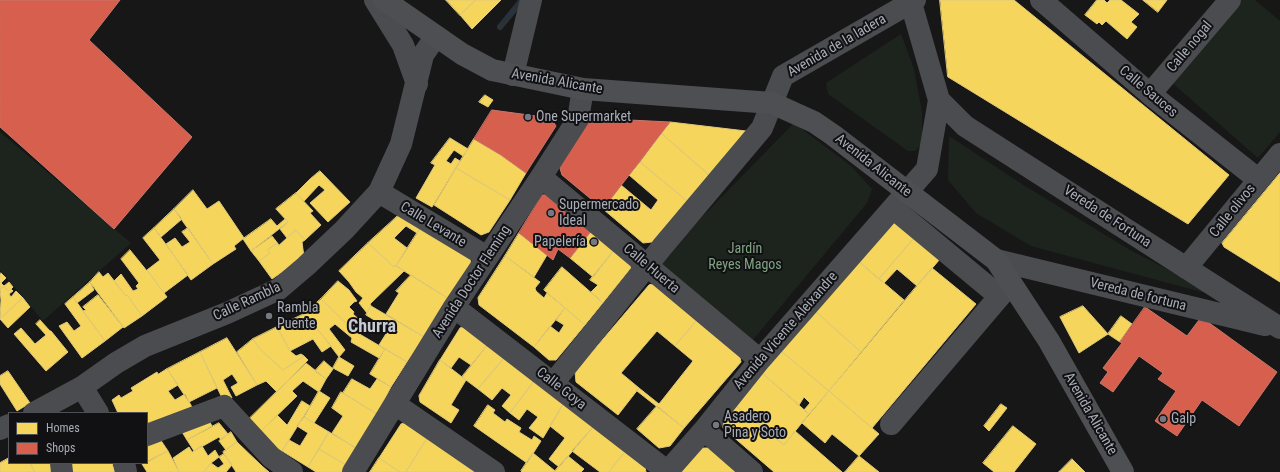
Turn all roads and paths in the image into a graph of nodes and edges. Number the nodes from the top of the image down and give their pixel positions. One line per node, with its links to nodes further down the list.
1 (375, 0): 11 (street)
2 (384, 0): 8 (main road)
3 (400, 0): 8 (main road)
4 (531, 0): 10 (street)
5 (1041, 0): 13 (street, Calle Sauces)
6 (1230, 0): 13 (street, Calle nogal)
7 (913, 1): 14 (street); 15 (street, Avenida de la ladera)
8 (417, 24): 9 (main road)
9 (436, 36): 10 (main road, Avenida Alicante); 11 (street, Calle Rambla)
10 (513, 76): 12 (main road, Avenida Alicante)
11 (416, 84): 19 (street, Calle Rambla)
12 (583, 89): 15 (main road, Avenida Alicante); 17 (street, Avenida Doctor Fleming)
13 (1150, 94): 18 (street, Calle Sauces)
14 (939, 100): 20 (street, Avenida Vicente Aleixandre); 24 (street, Vereda de Fortuna)
15 (772, 103): 20 (main road, Avenida Alicante); 23 (street, Avenida de la ladera)
16 (1280, 154): 18 (street, Calle olivos)
17 (541, 177): 21 (street, Avenida Doctor Fleming); 23 (street, Calle Huerta)
18 (1259, 180): 24 (street, Calle olivos)
19 (379, 192): 21 (street, Calle Levante); 30 (street, Calle Rambla)
20 (900, 200): 22 (main road, Avenida Alicante); 25 (street); 28 (street, Avenida Vicente Aleixandre)
21 (487, 257): 26 (street, Avenida Doctor Fleming)
22 (996, 260): 25 (main road, Avenida Alicante); 27 (street, Vereda de fortuna)
23 (647, 266): 28 (street, Calle Huerta); 29 (street, Avenida de la ladera)
24 (1186, 268): 27 (street, Vereda de Fortuna)
25 (1005, 289): 34 (street); 42 (main road, Avenida Alicante)
26 (454, 307): 29 (street, Calle Goya); 31 (street, Avenida Doctor Fleming)
27 (1280, 329)
28 (760, 360): 35 (street, Avenida Vicente Aleixandre)
29 (554, 382): 40 (street, Calle Goya)
30 (82, 387): 32 (street, Calle Rambla); 33 (street)
31 (394, 404): 38 (street, Avenida Doctor Fleming); 39 (street)
32 (45, 411)
33 (97, 412)
34 (891, 424)
35 (704, 430): 40 (street, Avenida Vicente Aleixandre); 41 (street)
36 (148, 435): 37 (street)
37 (292, 472)
38 (353, 472)
39 (494, 472)
40 (667, 472)
41 (752, 472)
42 (1123, 472)

